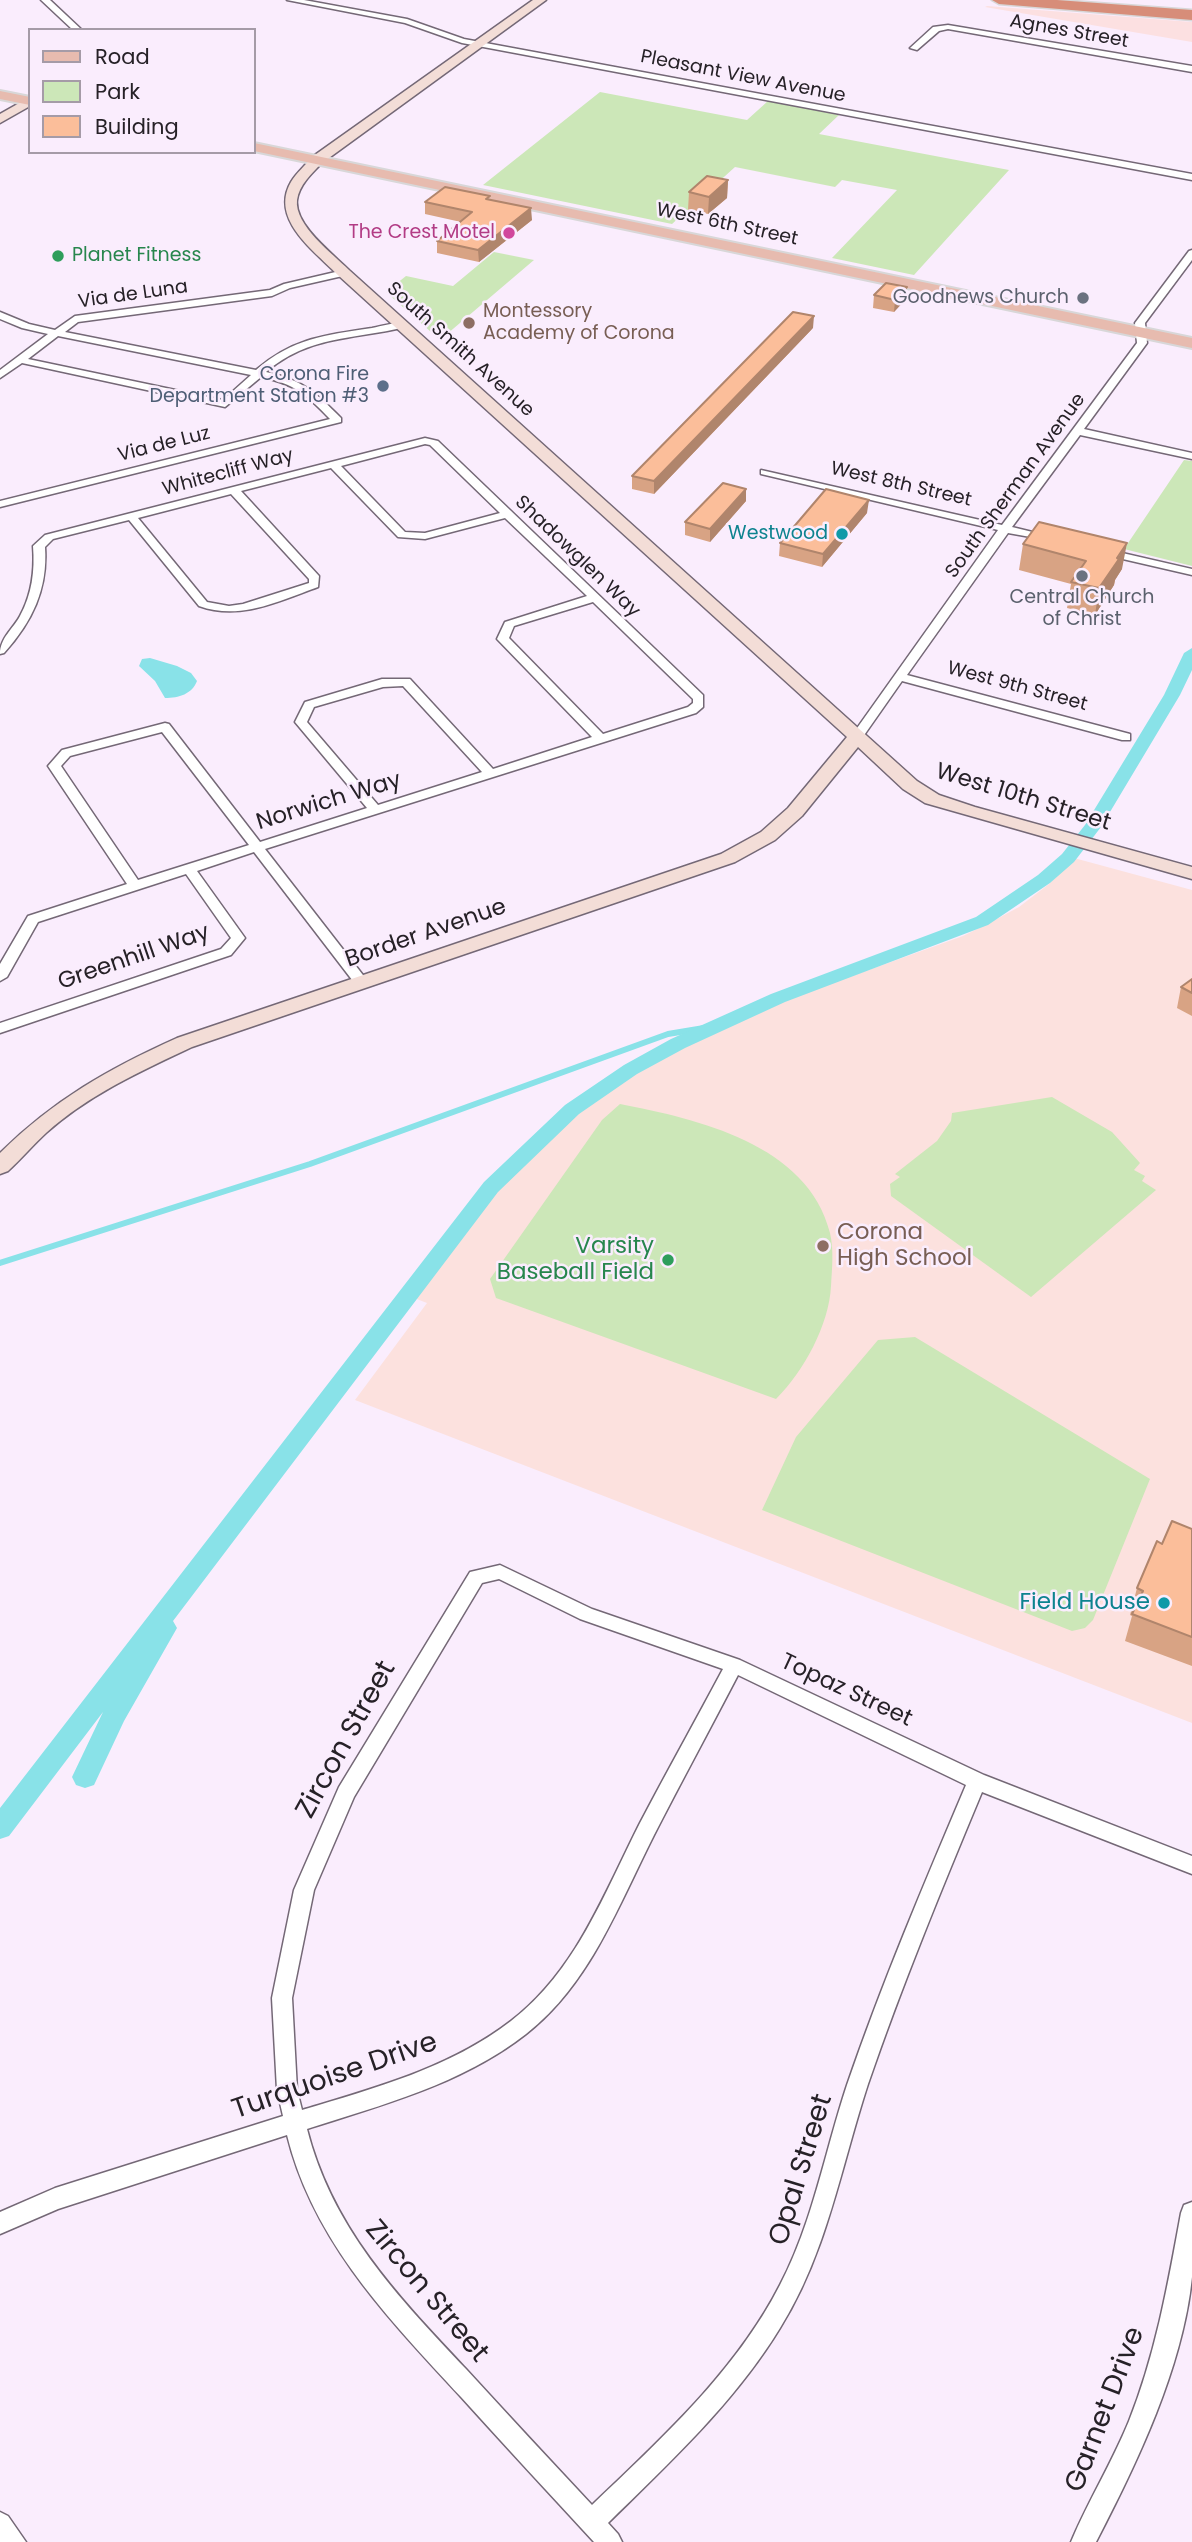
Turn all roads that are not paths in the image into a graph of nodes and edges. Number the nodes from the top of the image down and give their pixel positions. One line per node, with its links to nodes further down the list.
1 (45, 0): 10 (street)
2 (290, 0): 11 (street, Pleasant View Avenue)
3 (540, 0): 11 (main road, South Smith Avenue)
4 (999, 0): 9 (highway)
5 (1122, 0): 8 (highway)
6 (1186, 0): 7 (highway)
7 (1192, 1)
8 (1192, 6)
9 (1192, 15)
10 (76, 28)
11 (479, 44): 19 (main road, South Smith Avenue); 20 (street, Pleasant View Avenue)
12 (914, 48): 13 (street, Agnes Street)
13 (1192, 69)
14 (0, 95): 15 (main road)
15 (28, 101)
16 (28, 102): 17 (main road)
17 (0, 119)
18 (256, 147): 19 (main road, West 6th Street)
19 (317, 160): 22 (main road, South Smith Avenue); 28 (main road, West 6th Street)
20 (1192, 177)
21 (1192, 253): 23 (street, South Sherman Avenue)
22 (340, 269): 26 (main road, South Smith Avenue); 27 (street, Via de Luna)
23 (1180, 269): 24 (street); 28 (street, South Sherman Avenue)
24 (1192, 271)
25 (0, 315): 27 (street)
26 (397, 321): 32 (street); 53 (main road, South Smith Avenue)
27 (54, 333): 30 (street, Via de Luna); 32 (street)
28 (1141, 333): 29 (main road, West 6th Street); 33 (street, South Sherman Avenue)
29 (1192, 343)
30 (20, 360): 31 (street, Via de Luna); 32 (street)
31 (0, 375)
32 (260, 375): 39 (street, Via de Luz)
33 (1078, 431): 35 (street); 42 (street, South Sherman Avenue)
34 (425, 441): 36 (street, Whitecliff Way); 40 (street, Shadowglen Way)
35 (1192, 456)
36 (332, 463): 38 (street, Whitecliff Way); 40 (street)
37 (765, 472): 42 (street, West 8th Street)
38 (234, 490): 41 (street, Whitecliff Way); 41 (street)
39 (0, 504)
40 (507, 514): 46 (street, Shadowglen Way)
41 (132, 517): 48 (street, Whitecliff Way)
42 (1006, 528): 43 (street, West 8th Street); 50 (street, South Sherman Avenue)
43 (1066, 542)
44 (1093, 549): 45 (street)
45 (1192, 572)
46 (594, 598): 51 (street, Shadowglen Way); 54 (street)
47 (0, 631): 48 (street)
48 (15, 634): 49 (street)
49 (0, 650)
50 (898, 676): 52 (street, West 9th Street); 53 (street, South Sherman Avenue)
51 (699, 704): 54 (street, Norwich Way)
52 (1126, 737)
53 (856, 738): 59 (main road, West 10th Street); 62 (main road, Border Avenue)
54 (601, 739): 55 (street, Norwich Way)
55 (490, 773): 56 (street, Norwich Way); 56 (street)
56 (375, 810): 57 (street, Norwich Way)
57 (258, 847): 58 (street, Norwich Way); 60 (street); 62 (street)
58 (189, 869): 60 (street, Norwich Way); 63 (street, Greenhill Way)
59 (1192, 873)
60 (135, 885): 61 (street, Norwich Way)
61 (0, 977)
62 (361, 982): 64 (main road, Border Avenue)
63 (0, 1028)
64 (0, 1166)
65 (476, 1577): 66 (street, Topaz Street); 69 (street, Zircon Street)
66 (734, 1665): 67 (street, Topaz Street); 69 (street, Turquoise Drive)
67 (978, 1781): 68 (street, Topaz Street); 72 (street, Opal Street)
68 (1192, 1865)
69 (295, 2123): 71 (street, Turquoise Drive); 72 (street, Zircon Street)
70 (1192, 2213): 76 (street, Garnet Drive)
71 (0, 2224)
72 (592, 2522): 75 (street, Zircon Street)
73 (0, 2524): 74 (street)
74 (14, 2542)
75 (610, 2542)
76 (1083, 2542)

